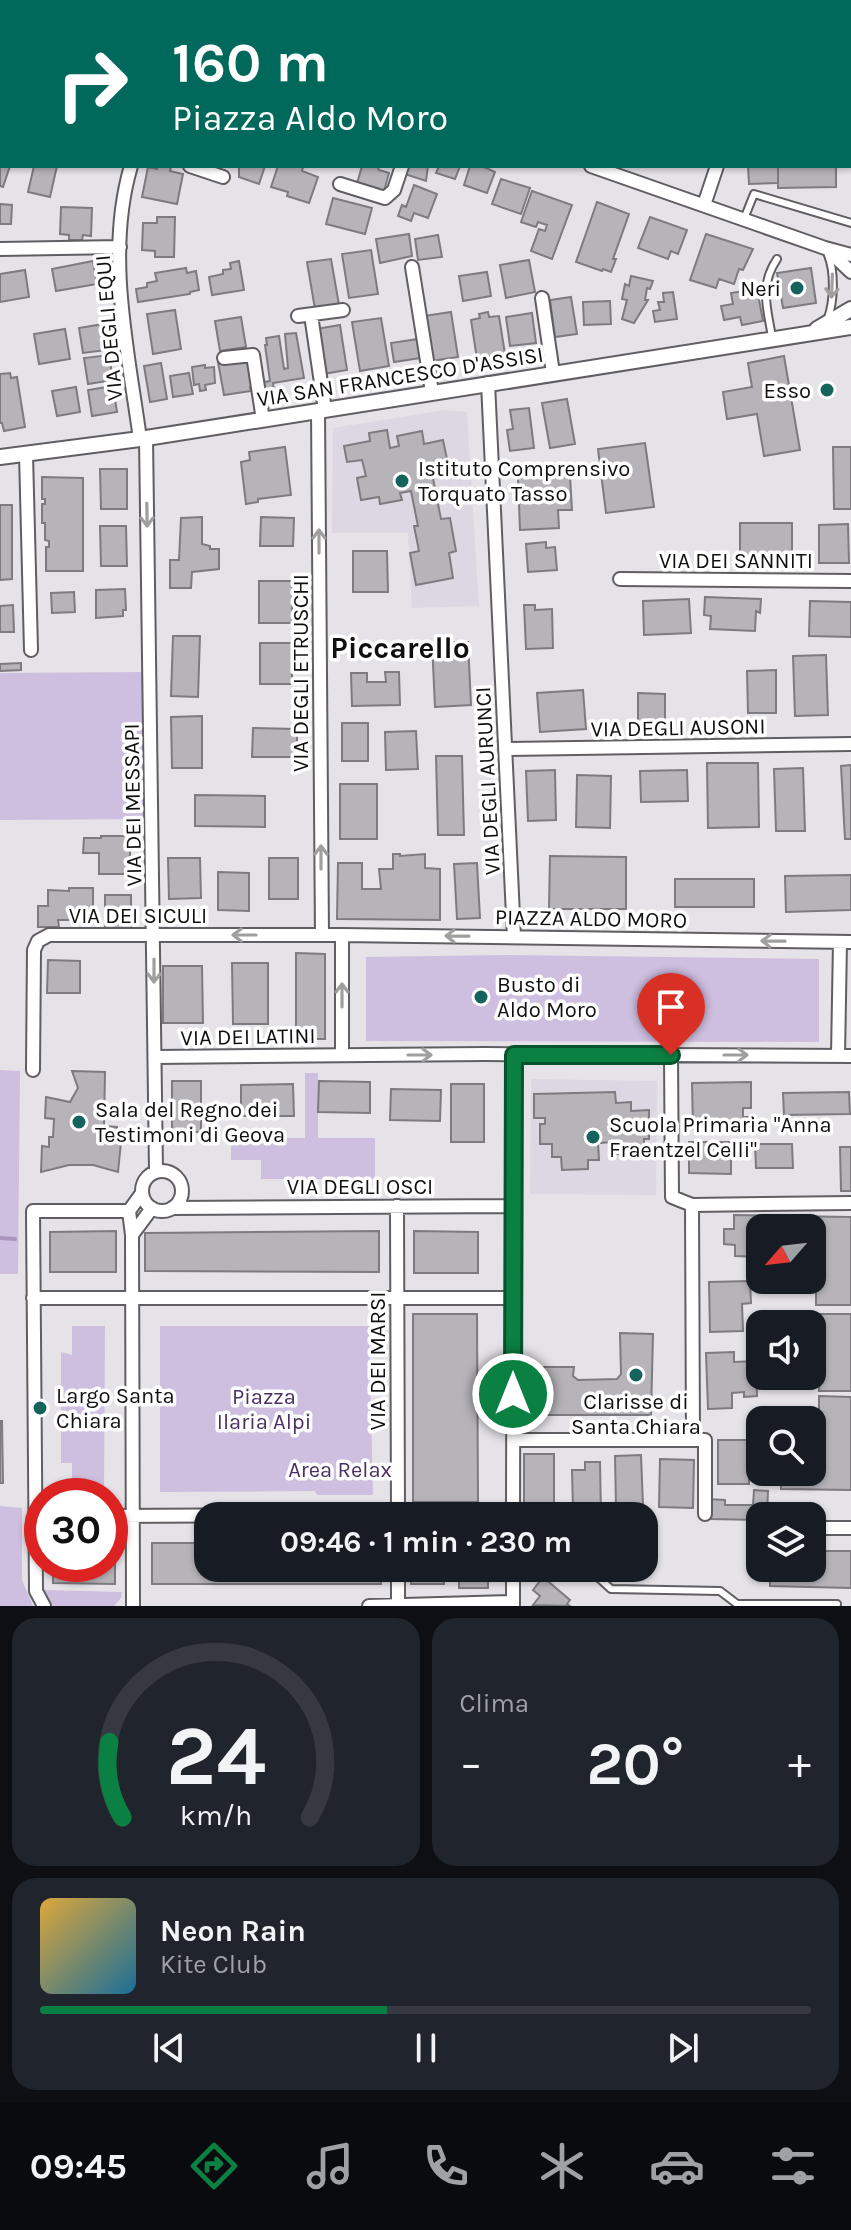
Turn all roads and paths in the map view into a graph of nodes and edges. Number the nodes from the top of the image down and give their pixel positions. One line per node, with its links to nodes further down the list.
1 (131, 168): 11 (street, VIA DEGLI EQUI)
2 (196, 168): 6 (street)
3 (401, 168): 7 (street)
4 (597, 168): 8 (street)
5 (716, 168): 8 (street)
6 (223, 177)
7 (340, 184)
8 (704, 205): 9 (street)
9 (744, 219): 10 (lane); 12 (street)
10 (851, 223)
11 (120, 247): 13 (street); 31 (street, VIA DEGLI EQUI)
12 (825, 248): 14 (street); 17 (street); 21 (lane, one-way to 21)
13 (0, 249)
14 (851, 255)
15 (777, 259): 24 (lane)
16 (412, 267): 28 (street)
17 (851, 272)
18 (542, 298): 26 (street)
19 (851, 309): 21 (street, VIA SAN FRANCESCO D'ASSISI)
20 (343, 310): 29 (street, VIA DEGLI ETRUSCHI)
21 (830, 327): 22 (street, VIA SAN FRANCESCO D'ASSISI); 23 (street, VIA SAN FRANCESCO D'ASSISI); 24 (street, VIA SAN FRANCESCO D'ASSISI)
22 (851, 327)
23 (851, 334)
24 (773, 340): 26 (street, VIA SAN FRANCESCO D'ASSISI)
25 (224, 358): 30 (street)
26 (553, 373): 27 (street, VIA SAN FRANCESCO D'ASSISI)
27 (488, 383): 28 (street, VIA SAN FRANCESCO D'ASSISI); 38 (street, VIA DEGLI AURUNCI)
28 (432, 392): 29 (street, VIA SAN FRANCESCO D'ASSISI)
29 (322, 410): 30 (street, VIA SAN FRANCESCO D'ASSISI); 39 (street, VIA DEGLI ETRUSCHI, one-way to 29)
30 (263, 420): 31 (street, VIA SAN FRANCESCO D'ASSISI)
31 (143, 438): 32 (street, VIA SAN FRANCESCO D'ASSISI); 41 (street, VIA DEI MESSAPI, one-way to 41)
32 (26, 454): 33 (street, VIA SAN FRANCESCO D'ASSISI); 36 (street)
33 (0, 457)
34 (620, 579): 35 (street, VIA DEI SANNITI)
35 (851, 581)
36 (31, 650)
37 (851, 744): 38 (street, VIA DEGLI AUSONI)
38 (505, 749): 42 (street, VIA DEGLI AURUNCI)
39 (322, 935): 40 (street, PIAZZA ALDO MORO); 41 (street, VIA DEI SICULI, one-way to 41)
40 (342, 935): 42 (street, PIAZZA ALDO MORO, one-way to 40); 44 (street, one-way to 40)
41 (154, 936): 48 (street, VIA DEI MESSAPI, one-way to 48); 49 (street, VIA DEI SICULI)
42 (514, 937): 43 (street, PIAZZA ALDO MORO, one-way to 42)
43 (846, 942): 47 (street, PIAZZA ALDO MORO)
44 (342, 1055): 45 (street, PIAZZA ALDO MORO, one-way to 45); 48 (street, VIA DEI LATINI)
45 (514, 1055): 46 (street, PIAZZA ALDO MORO); 57 (street)
46 (671, 1055): 47 (street, PIAZZA ALDO MORO, one-way to 47); 54 (street)
47 (845, 1056)
48 (155, 1057): 50 (street, VIA DEI MESSAPI)
49 (33, 1070)
50 (156, 1171): 51 (street); 52 (street)
51 (142, 1193): 58 (street); 60 (street)
52 (182, 1193): 55 (street, VIA DEGLI OSCI); 59 (street)
53 (851, 1203): 54 (street)
54 (692, 1205): 67 (street)
55 (206, 1206): 56 (street, VIA DEGLI OSCI); 59 (street, VIA DEGLI OSCI)
56 (397, 1206): 57 (street, VIA DEGLI OSCI); 64 (street, VIA DEI MARSI)
57 (513, 1206): 65 (street)
58 (152, 1208): 59 (street); 61 (street)
59 (172, 1208)
60 (129, 1211): 61 (street); 62 (street)
61 (132, 1235): 63 (street)
62 (33, 1298): 63 (street); 68 (street)
63 (132, 1298): 64 (street); 72 (street)
64 (397, 1298): 65 (street); 69 (street, VIA DEI MARSI)
65 (513, 1298): 66 (street)
66 (513, 1440): 67 (street); 70 (street)
67 (693, 1440): 71 (street)
68 (38, 1478)
69 (398, 1502)
70 (513, 1502)
71 (705, 1514)
72 (131, 1516): 73 (street); 83 (street)
73 (194, 1516)
74 (826, 1528): 75 (street)
75 (851, 1528)
76 (36, 1582): 82 (street)
77 (398, 1582): 85 (street)
78 (513, 1582): 80 (street)
79 (603, 1582): 81 (lane)
80 (513, 1604): 85 (street)
81 (837, 1604)
82 (44, 1606)
83 (133, 1606)
84 (369, 1606): 85 (street)
85 (398, 1606)

